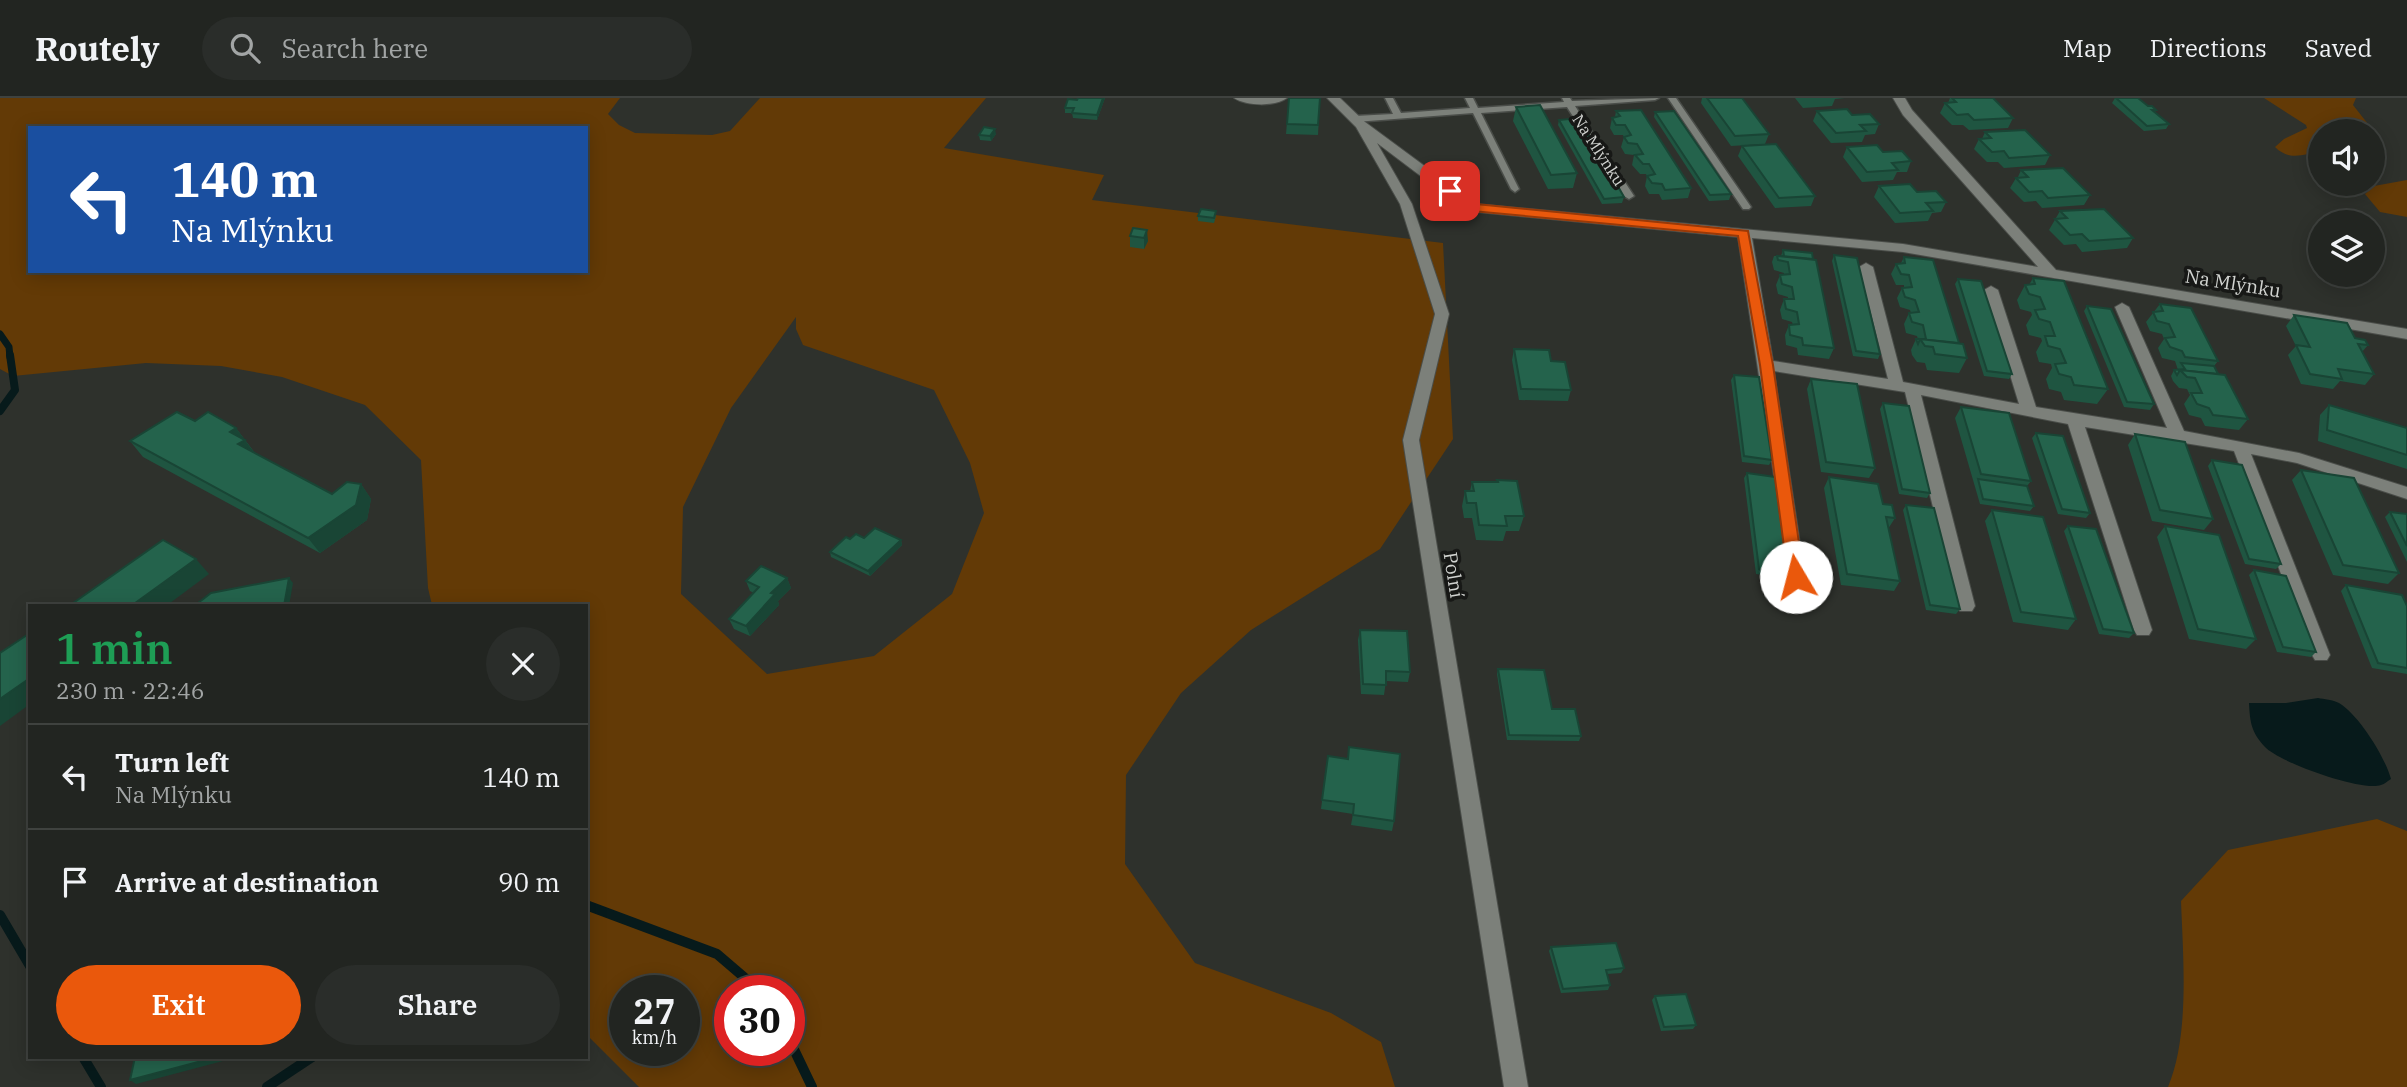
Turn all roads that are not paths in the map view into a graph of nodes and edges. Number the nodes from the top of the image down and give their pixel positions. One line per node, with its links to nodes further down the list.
1 (1240, 98): 2 (street)
2 (1281, 98)
3 (1333, 98): 12 (street, Polní)
4 (1389, 98): 11 (lane)
5 (1469, 98): 10 (lane)
6 (1655, 98): 9 (lane, Na Mlýnku)
7 (1672, 98): 15 (lane)
8 (1899, 98): 18 (street)
9 (1568, 101): 10 (lane, Na Mlýnku); 14 (lane, Na Mlýnku)
10 (1476, 111): 11 (lane, Na Mlýnku); 13 (lane)
11 (1398, 115): 12 (lane, Na Mlýnku)
12 (1358, 122): 16 (street, Na Mlýnku); 33 (street, Polní)
13 (1515, 189)
14 (1629, 195)
15 (1746, 207)
16 (1744, 233): 18 (street, Na Mlýnku); 22 (street)
17 (1866, 267): 23 (street)
18 (2052, 274): 21 (street, Na Mlýnku)
19 (1991, 290): 24 (street)
20 (2122, 307): 26 (street)
21 (2407, 334)
22 (1766, 365): 23 (street); 29 (street)
23 (1904, 387): 24 (street); 30 (street)
24 (2029, 410): 25 (street)
25 (2075, 420): 26 (street); 31 (street)
26 (2178, 435): 27 (street)
27 (2241, 448): 28 (street); 32 (street)
28 (2407, 492)
29 (1796, 577)
30 (1966, 606)
31 (2143, 630)
32 (2321, 655)
33 (1516, 1087)

